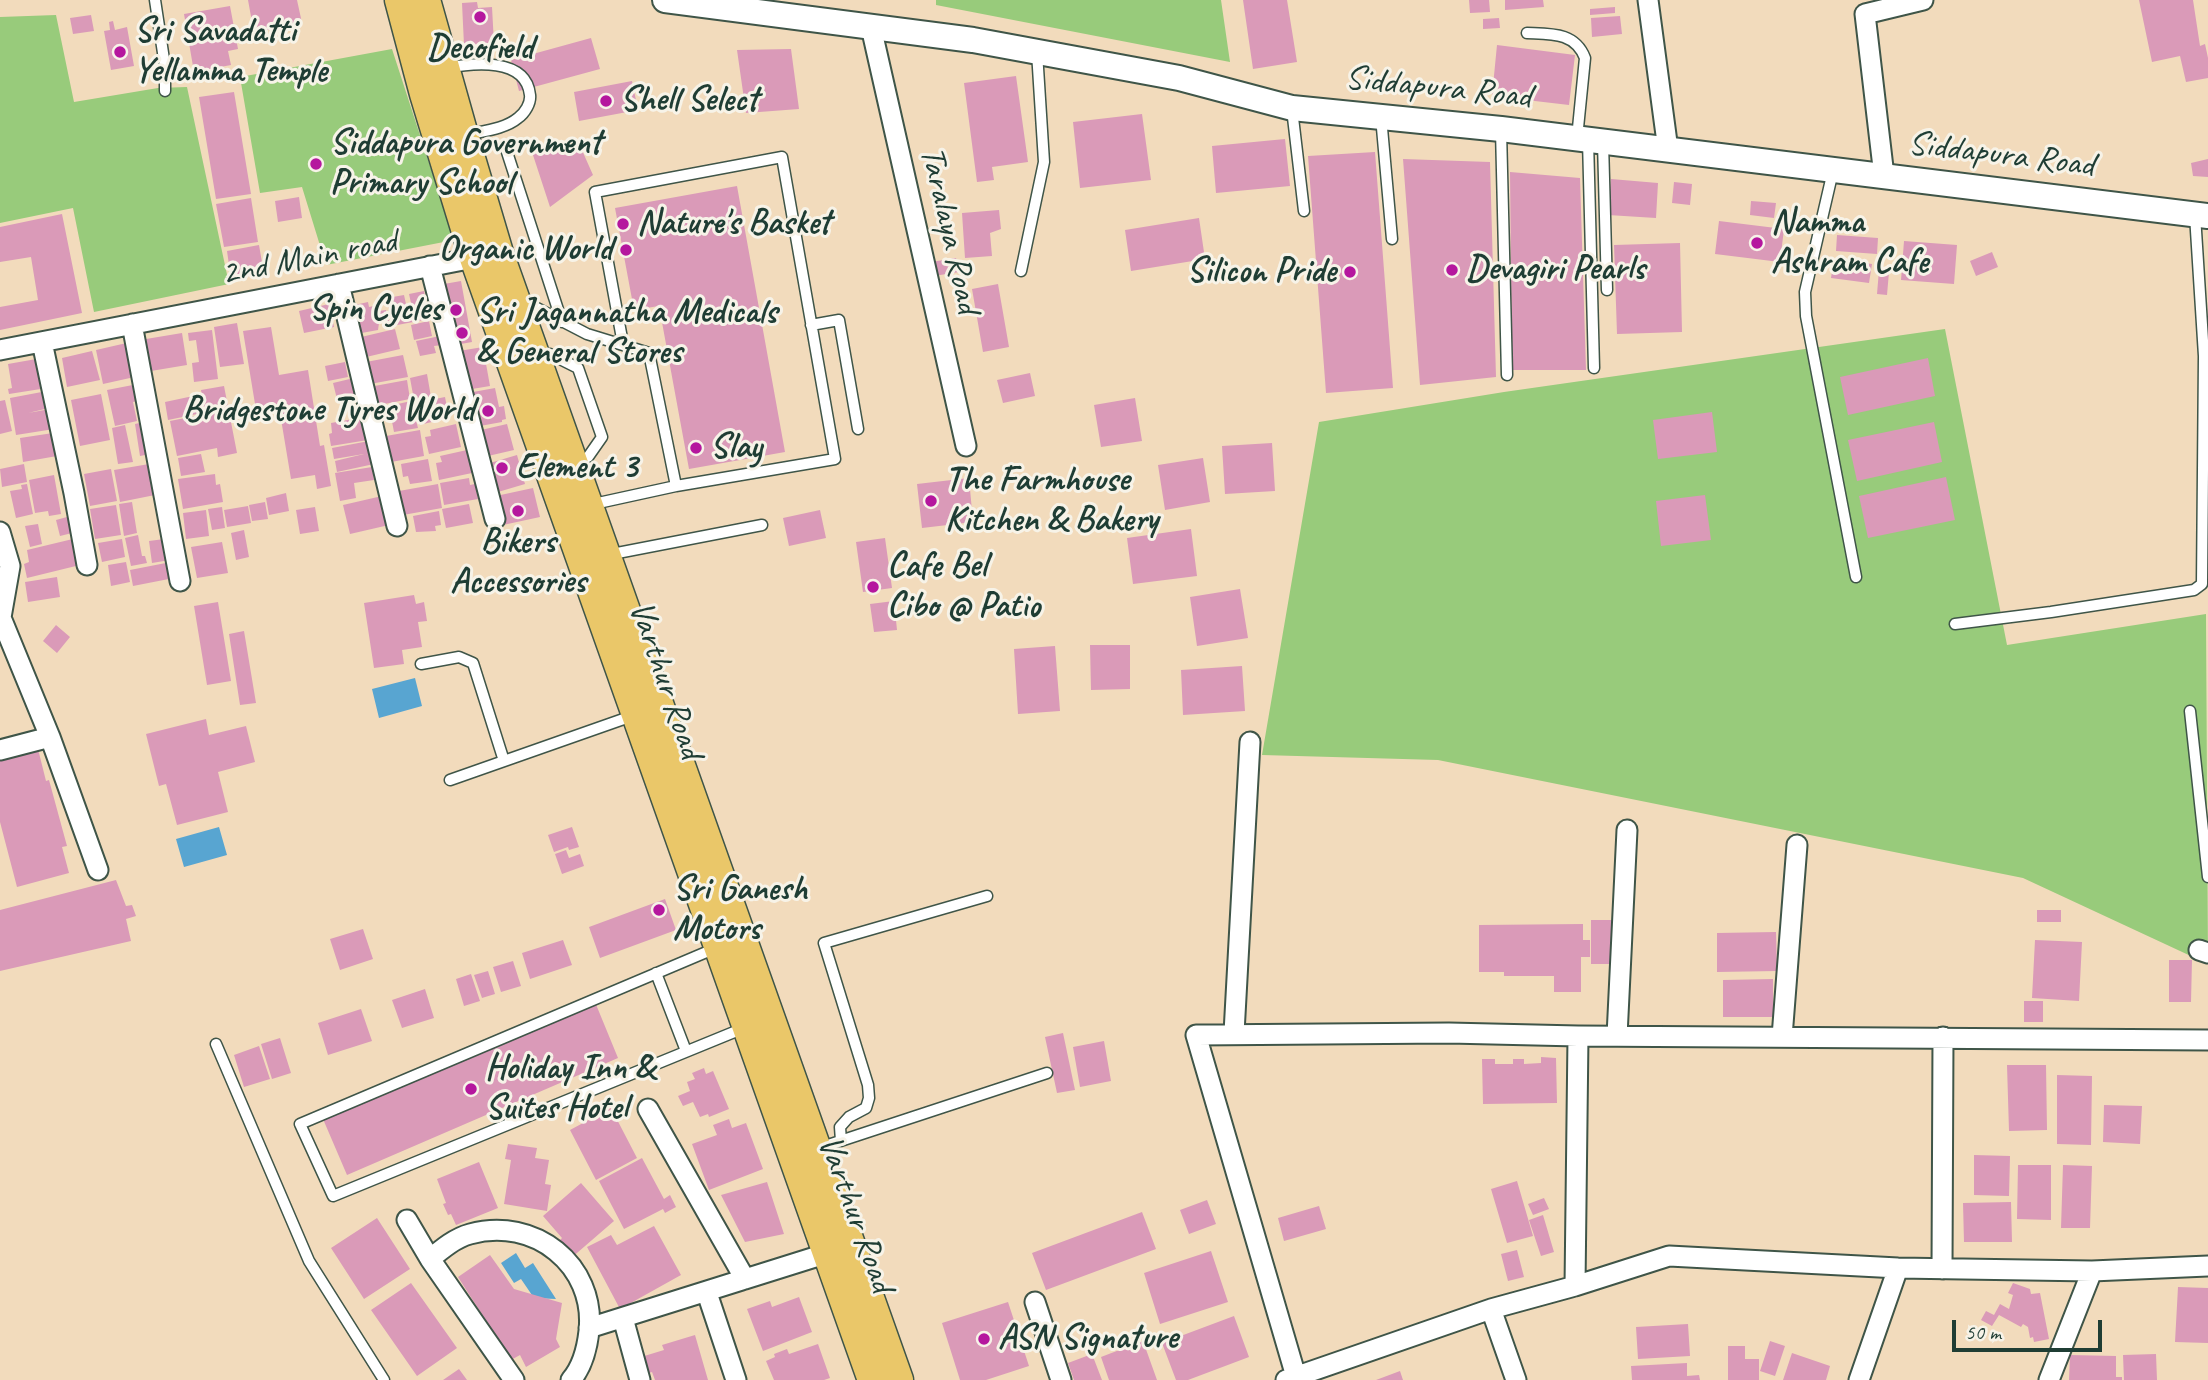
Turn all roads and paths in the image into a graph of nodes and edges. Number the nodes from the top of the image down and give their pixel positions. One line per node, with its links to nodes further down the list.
1 (155, 0): 11 (lane)
2 (400, 0): 24 (main road, Varthur Road)
3 (425, 0): 10 (main road, Varthur Road)
4 (665, 0): 7 (street, Siddapura Road)
5 (1648, 0): 18 (street)
6 (1923, 0): 20 (street)
7 (871, 27): 9 (street, Siddapura Road); 39 (street, Taralaya Road)
8 (1527, 33): 16 (lane)
9 (1037, 52): 12 (street, Siddapura Road); 26 (lane)
10 (444, 69): 15 (main road, Varthur Road); 15 (lane)
11 (165, 91)
12 (1292, 108): 13 (street, Siddapura Road); 21 (lane)
13 (1381, 117): 14 (street, Siddapura Road); 23 (lane)
14 (1501, 130): 16 (street, Siddapura Road); 37 (lane)
15 (463, 135): 24 (main road, Varthur Road)
16 (1590, 140): 18 (street, Siddapura Road); 28 (lane); 36 (lane)
17 (506, 149): 30 (lane)
18 (1668, 150): 19 (street, Siddapura Road)
19 (1833, 170): 20 (street, Siddapura Road); 48 (lane)
20 (1884, 176): 22 (street, Siddapura Road)
21 (1304, 211)
22 (2202, 215): 51 (lane)
23 (1392, 239)
24 (487, 255): 25 (street, 2nd Main road); 29 (main road, Varthur Road); 54 (main road, Varthur Road)
25 (430, 266): 27 (street, 2nd Main road); 42 (street)
26 (1021, 271)
27 (339, 284): 31 (street, 2nd Main road); 44 (street)
28 (1607, 290)
29 (520, 309): 30 (lane); 41 (main road, Varthur Road)
30 (562, 322): 34 (lane)
31 (132, 324): 33 (street); 49 (street)
32 (811, 325): 34 (lane); 38 (lane); 40 (lane)
33 (42, 342): 35 (street); 47 (street)
34 (623, 344): 40 (lane)
35 (0, 350)
36 (1594, 368)
37 (1507, 375)
38 (858, 429)
39 (966, 446)
40 (676, 486): 41 (lane)
41 (588, 506): 46 (main road, Varthur Road)
42 (495, 519)
43 (762, 525): 46 (lane)
44 (397, 526)
45 (0, 531): 50 (street)
46 (607, 555): 78 (main road, Varthur Road)
47 (87, 565)
48 (1856, 577)
49 (180, 581)
50 (1, 621): 55 (street)
51 (1955, 624)
52 (421, 664): 58 (lane)
53 (2190, 711): 63 (lane)
54 (636, 715): 58 (lane); 65 (main road, Varthur Road)
55 (50, 737): 57 (street); 62 (street)
56 (1250, 742): 68 (street)
57 (0, 750)
58 (504, 761): 59 (lane)
59 (450, 780)
60 (1627, 830): 70 (street)
61 (1797, 845): 71 (street)
62 (99, 870)
63 (2208, 877)
64 (987, 896): 78 (lane)
65 (719, 946): 66 (lane); 67 (main road, Varthur Road)
66 (656, 973): 75 (lane); 75 (lane)
67 (748, 1027): 75 (lane); 80 (main road, Varthur Road)
68 (1234, 1033): 69 (street); 93 (street)
69 (1578, 1036): 70 (street); 87 (street)
70 (1618, 1036): 71 (street)
71 (1782, 1037): 72 (street)
72 (1943, 1037): 73 (street); 84 (street)
73 (2208, 1040)
74 (216, 1044): 94 (lane)
75 (687, 1051)
76 (1047, 1073): 78 (lane)
77 (648, 1110): 86 (street)
78 (828, 1145): 100 (main road, Varthur Road)
79 (407, 1220): 81 (street)
80 (828, 1253): 86 (street); 99 (main road, Varthur Road)
81 (430, 1259): 92 (street); 95 (street)
82 (2208, 1266): 85 (street)
83 (1898, 1268): 84 (street); 87 (street); 103 (street)
84 (1942, 1269): 85 (street)
85 (2092, 1271): 104 (street)
86 (745, 1279): 88 (street)
87 (1575, 1286): 90 (street)
88 (707, 1293): 91 (street); 98 (street)
89 (1035, 1302): 101 (street)
90 (1491, 1309): 93 (street); 102 (street)
91 (623, 1318): 92 (street); 97 (street)
92 (589, 1328): 96 (street)
93 (1293, 1379)
94 (384, 1380)
95 (514, 1380)
96 (571, 1380)
97 (640, 1380)
98 (736, 1380)
99 (873, 1380)
100 (898, 1380)
101 (1061, 1380)
102 (1516, 1380)
103 (1859, 1380)
104 (2049, 1380)

